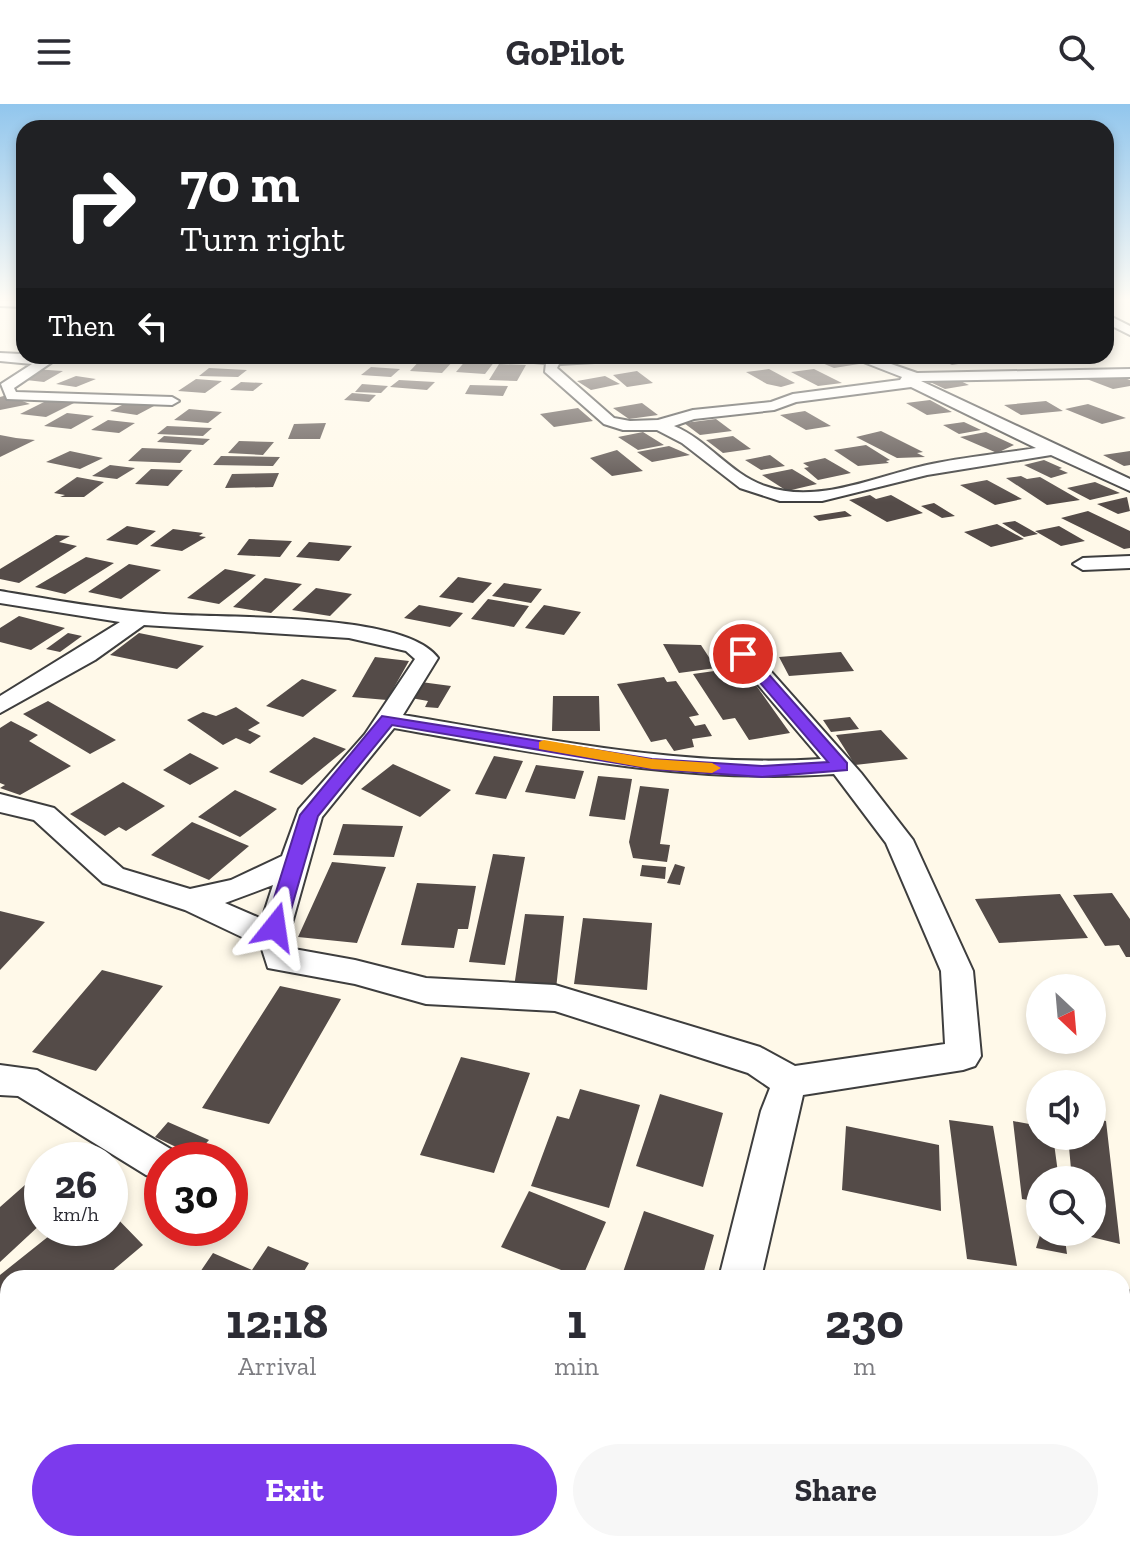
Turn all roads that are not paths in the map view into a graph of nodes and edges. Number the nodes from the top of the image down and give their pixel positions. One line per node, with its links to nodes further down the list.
1 (35, 369): 7 (street)
2 (550, 369): 8 (street)
3 (883, 369): 6 (street)
4 (885, 369): 5 (street)
5 (1130, 373)
6 (913, 383): 8 (street); 9 (street)
7 (172, 401)
8 (659, 425): 9 (street)
9 (1054, 449): 10 (street)
10 (1130, 486)
11 (1130, 562): 12 (street)
12 (1083, 564)
13 (0, 597): 14 (street)
14 (140, 618): 16 (street); 17 (street)
15 (743, 654): 18 (street)
16 (0, 706)
17 (388, 720): 18 (street); 20 (street)
18 (841, 766): 24 (street)
19 (0, 803): 21 (street)
20 (292, 863): 21 (street); 22 (street)
21 (189, 900): 22 (street)
22 (276, 939): 24 (street)
23 (0, 1080): 25 (street)
24 (790, 1082): 26 (street)
25 (144, 1153)
26 (742, 1270)

